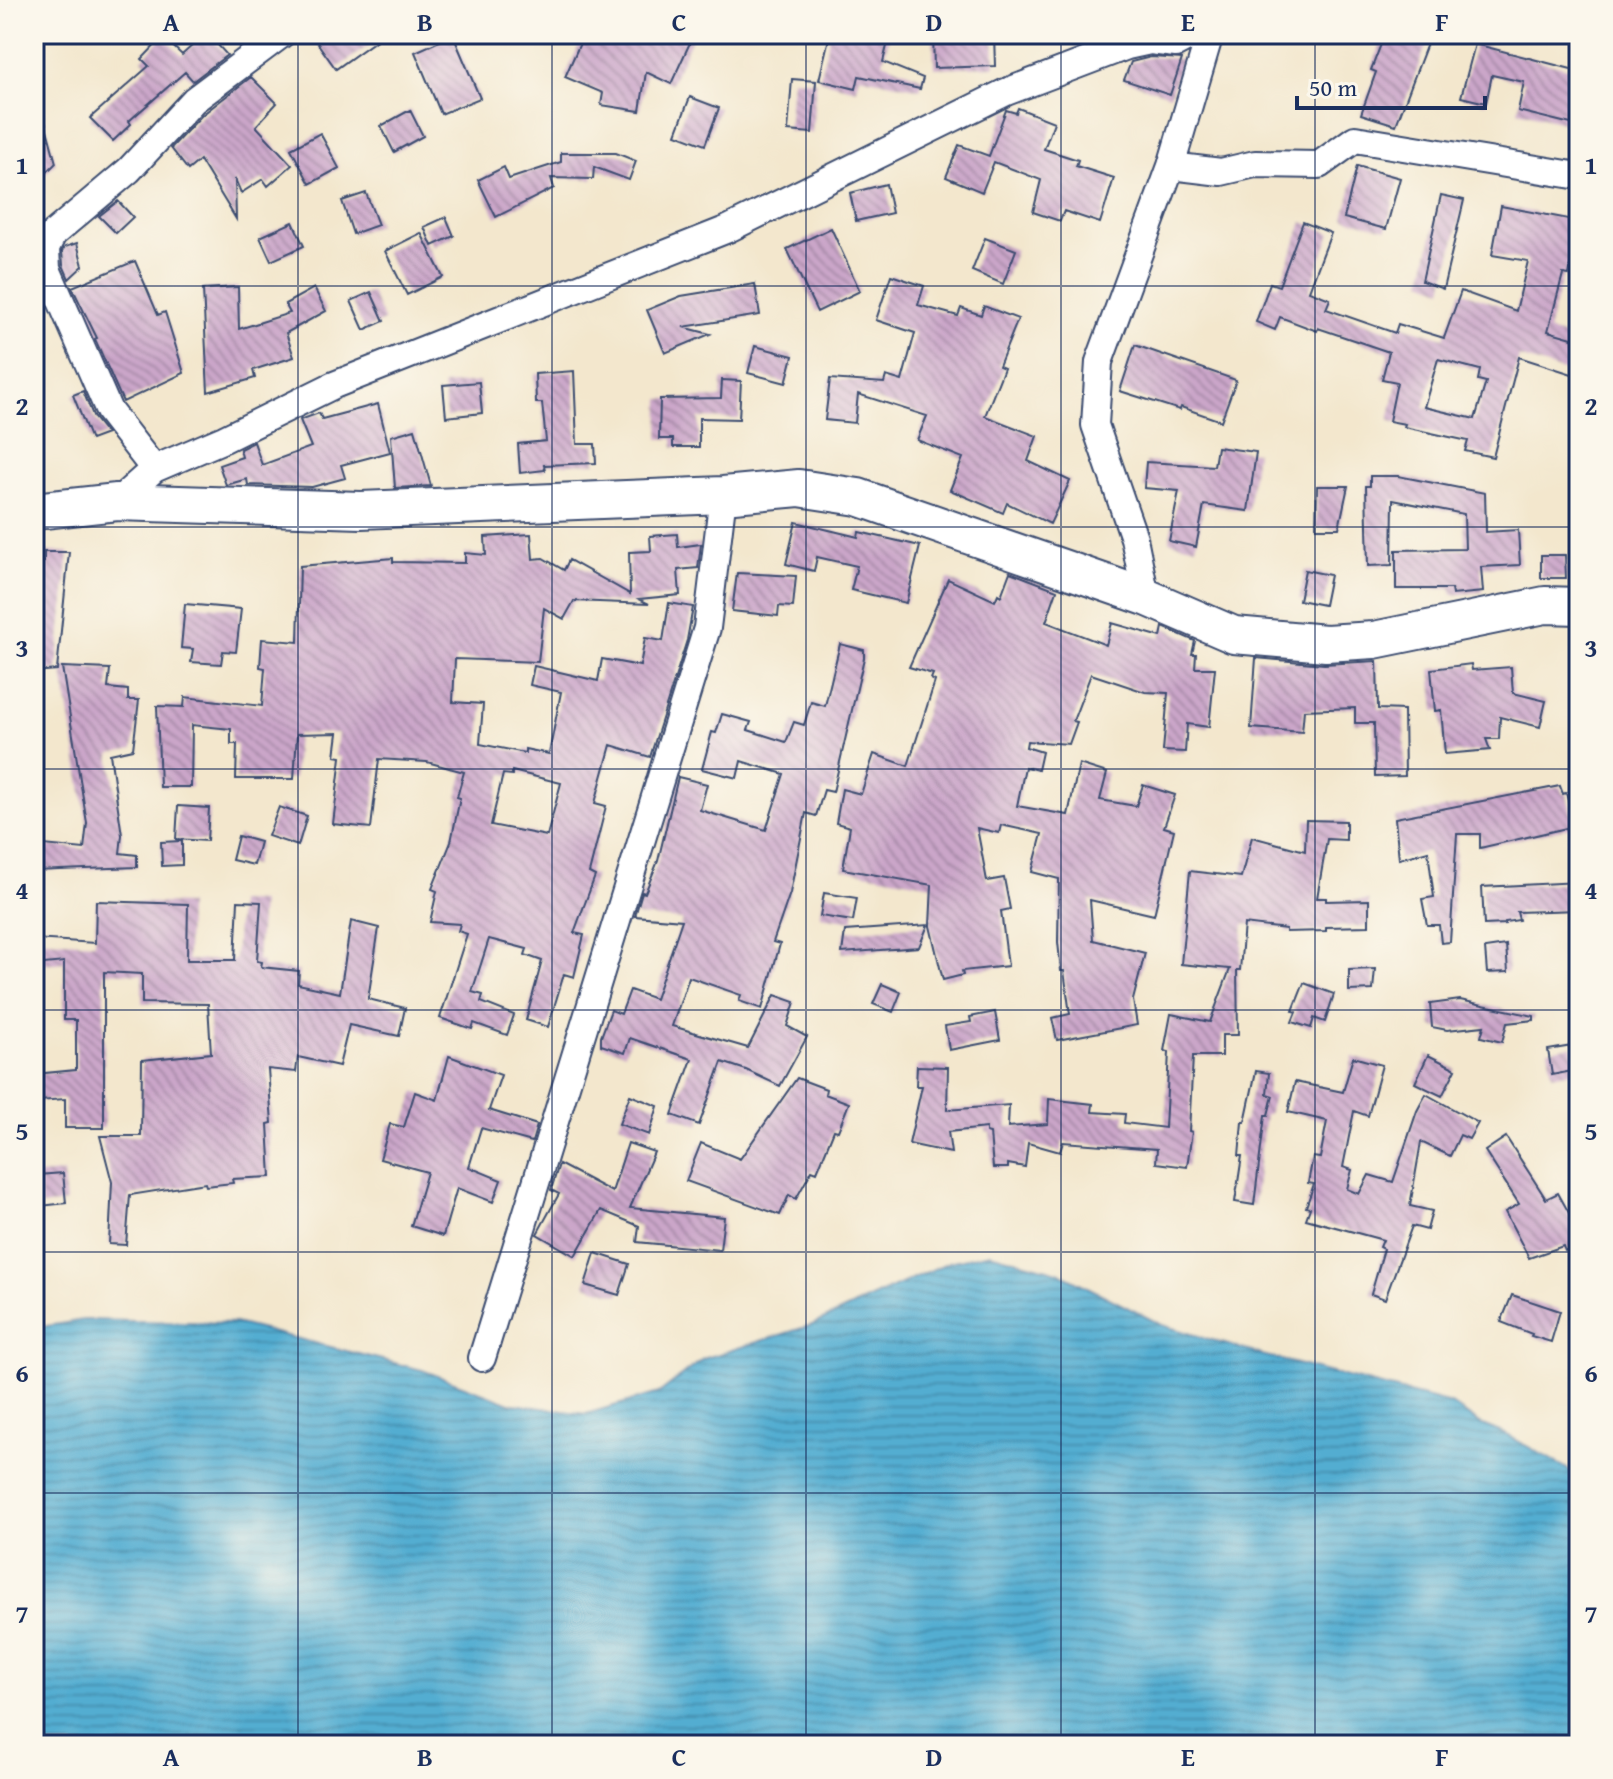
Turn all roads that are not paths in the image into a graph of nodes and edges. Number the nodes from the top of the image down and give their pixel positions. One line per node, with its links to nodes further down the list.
1 (282, 34): 6 (street)
2 (1195, 34): 6 (street)
3 (1210, 34): 4 (street)
4 (1171, 166): 5 (street); 10 (street)
5 (1579, 176)
6 (154, 469): 8 (street)
7 (723, 495): 8 (main road); 10 (main road); 12 (street)
8 (117, 502): 9 (main road)
9 (34, 511)
10 (1146, 597): 11 (main road)
11 (1579, 606)
12 (482, 1358)

